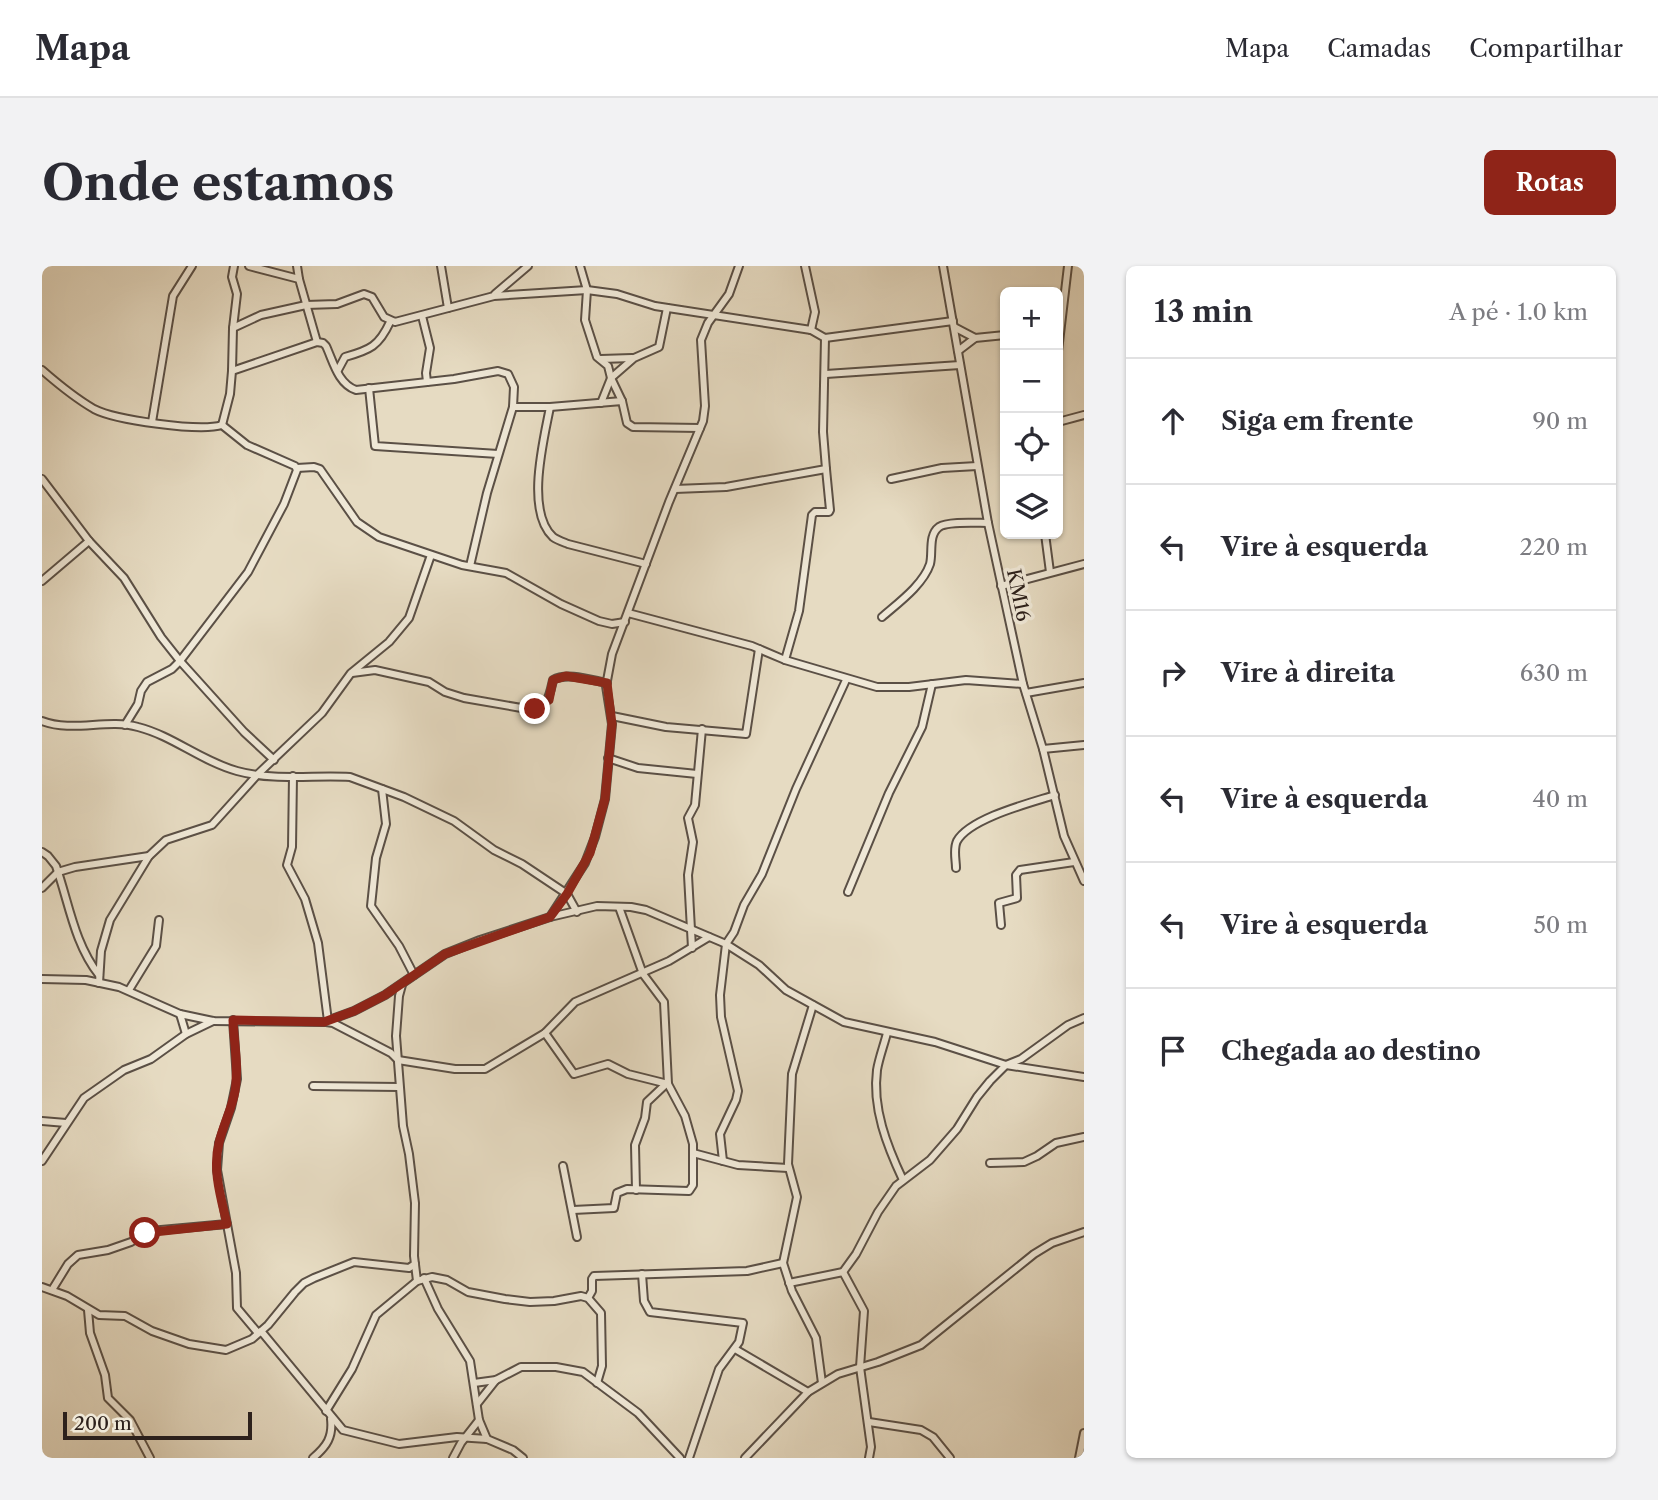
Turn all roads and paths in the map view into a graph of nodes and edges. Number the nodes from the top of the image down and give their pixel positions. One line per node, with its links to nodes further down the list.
1 (192, 266): 46 (street)
2 (234, 266): 23 (street)
3 (249, 266): 12 (street)
4 (298, 266): 12 (street)
5 (441, 266): 17 (street)
6 (528, 266): 14 (street)
7 (580, 266): 13 (street)
8 (739, 266): 20 (street)
9 (805, 266): 24 (street)
10 (943, 266): 22 (street, KM16)
11 (1068, 266): 15 (street)
12 (299, 279): 16 (street)
13 (587, 290): 14 (street); 18 (street); 31 (street)
14 (494, 296): 17 (street)
15 (1063, 300)
16 (306, 305): 21 (street); 23 (street); 28 (street)
17 (448, 308): 19 (street)
18 (667, 308): 20 (street); 30 (street)
19 (422, 316): 21 (street); 38 (street)
20 (714, 316): 24 (street); 48 (street)
21 (390, 321): 35 (street)
22 (953, 324): 26 (street); 27 (street); 29 (street, KM16)
23 (233, 328): 34 (street)
24 (811, 330): 26 (street)
25 (1000, 336): 27 (street)
26 (825, 338): 36 (street)
27 (975, 338): 29 (street)
28 (317, 342): 34 (street); 35 (street)
29 (958, 351): 32 (street, KM16)
30 (634, 358): 31 (street); 37 (street)
31 (600, 359): 37 (street)
32 (960, 365): 36 (street); 50 (street, KM16)
33 (42, 370): 46 (street)
34 (232, 371): 47 (street)
35 (338, 372): 39 (street)
36 (825, 374): 52 (street)
37 (611, 378): 40 (street); 41 (street)
38 (427, 382): 39 (street); 42 (street)
39 (369, 388): 49 (street)
40 (622, 401): 41 (street); 48 (street)
41 (601, 403): 43 (street)
42 (513, 407): 43 (street); 49 (street)
43 (550, 407): 60 (street)
44 (1084, 415): 45 (street)
45 (1063, 421)
46 (152, 422): 47 (street)
47 (222, 425): 51 (street)
48 (700, 428): 55 (street)
49 (498, 454): 62 (street)
50 (977, 466): 54 (street); 56 (street, KM16)
51 (297, 468): 59 (street); 72 (street)
52 (826, 469): 55 (street); 71 (street)
53 (42, 479): 58 (street)
54 (891, 479)
55 (675, 489): 60 (street)
56 (988, 523): 65 (street, KM16); 67 (street)
57 (1046, 539): 63 (street)
58 (89, 541): 64 (street); 72 (street)
59 (431, 555): 62 (street); 70 (street)
60 (646, 564): 66 (street)
61 (1084, 564): 63 (street)
62 (470, 566): 68 (street)
63 (1050, 572): 65 (street)
64 (42, 581)
65 (1001, 586): 79 (street, KM16)
66 (628, 613): 68 (street); 69 (street)
67 (882, 617)
68 (625, 622): 76 (street)
69 (759, 649): 71 (street); 84 (street)
70 (379, 650): 73 (street); 74 (street)
71 (785, 660): 75 (street)
72 (180, 661): 83 (street); 88 (street)
73 (375, 670): 74 (street); 76 (street)
74 (351, 673): 88 (street)
75 (846, 680): 78 (street); 110 (street)
76 (607, 683): 81 (street)
77 (1084, 683): 80 (street)
78 (932, 684): 79 (street); 101 (street)
79 (1023, 684): 80 (street, KM16)
80 (1026, 693): 86 (street, KM16)
81 (612, 716): 84 (street); 87 (street)
82 (42, 721): 83 (street)
83 (125, 725): 89 (street)
84 (702, 729): 90 (street)
85 (1084, 745): 86 (street)
86 (1043, 749): 93 (street, KM16)
87 (608, 758): 90 (street); 102 (street)
88 (274, 760): 89 (street)
89 (258, 774): 91 (street); 95 (street)
90 (696, 774): 108 (street)
91 (293, 776): 92 (street); 123 (street)
92 (382, 789): 102 (street); 113 (street)
93 (1055, 795): 96 (street, KM16); 97 (street)
94 (42, 852): 98 (street)
95 (149, 856): 98 (street); 115 (street)
96 (1074, 862): 99 (street, KM16); 107 (street)
97 (956, 868)
98 (58, 872): 100 (street); 115 (street)
99 (1083, 877)
100 (42, 888)
101 (848, 892)
102 (567, 894): 104 (street); 105 (street)
103 (619, 907): 104 (street); 108 (street); 112 (street)
104 (577, 912): 105 (street)
105 (550, 917): 113 (street)
106 (159, 920): 117 (street)
107 (1001, 925)
108 (691, 930): 109 (street); 111 (street)
109 (709, 937): 110 (street); 111 (street)
110 (726, 944): 118 (street); 138 (street)
111 (692, 948): 112 (street)
112 (643, 974): 124 (street); 130 (street)
113 (414, 975): 116 (street)
114 (42, 979): 115 (street)
115 (99, 979): 117 (street)
116 (402, 985): 123 (street); 127 (street)
117 (129, 990): 119 (street)
118 (813, 1005): 125 (street); 141 (street)
119 (180, 1014): 122 (street); 126 (street)
120 (1084, 1018): 128 (street)
121 (233, 1020): 122 (street); 123 (street); 145 (street)
122 (214, 1021): 126 (street)
123 (326, 1021): 127 (street)
124 (545, 1033): 127 (street); 130 (street)
125 (887, 1033): 128 (street); 142 (street)
126 (186, 1034): 134 (street)
127 (398, 1060): 132 (street)
128 (1006, 1065): 129 (street); 142 (street)
129 (1084, 1077)
130 (667, 1084): 136 (street); 143 (street)
131 (313, 1086): 132 (street)
132 (399, 1087): 148 (street)
133 (42, 1121): 134 (street)
134 (66, 1123): 137 (street)
135 (1084, 1137): 139 (street)
136 (693, 1153): 138 (street); 143 (street)
137 (42, 1161)
138 (723, 1161): 141 (street)
139 (990, 1163)
140 (563, 1166): 144 (street)
141 (788, 1168): 149 (street)
142 (903, 1180): 150 (street)
143 (636, 1190): 144 (street)
144 (573, 1210): 147 (street)
145 (227, 1224): 155 (street); 158 (street)
146 (1084, 1232): 162 (street)
147 (577, 1237)
148 (412, 1263): 152 (street); 158 (street)
149 (783, 1264): 151 (street); 153 (street)
150 (843, 1272): 153 (street); 162 (street)
151 (642, 1274): 156 (street); 161 (street)
152 (420, 1280): 156 (street); 164 (street); 169 (street)
153 (789, 1283): 166 (street)
154 (42, 1287): 155 (street)
155 (52, 1290): 157 (street)
156 (588, 1298): 165 (street)
157 (88, 1310): 160 (street); 178 (street)
158 (258, 1334): 159 (street); 160 (street)
159 (267, 1338): 160 (street); 169 (street)
160 (252, 1339)
161 (735, 1349): 167 (street); 183 (street)
162 (860, 1367): 166 (street); 171 (street)
163 (496, 1380): 164 (street); 165 (street); 168 (street)
164 (474, 1383): 168 (street)
165 (597, 1383): 182 (street)
166 (822, 1383): 167 (street)
167 (808, 1392): 184 (street)
168 (477, 1404): 170 (street)
169 (329, 1414): 172 (street); 173 (street)
170 (479, 1420): 175 (street); 176 (street)
171 (869, 1422): 185 (street); 186 (street)
172 (343, 1430): 173 (street); 177 (street)
173 (333, 1433): 179 (street)
174 (1084, 1433): 187 (street)
175 (467, 1437): 176 (street); 177 (street)
176 (487, 1439): 181 (street)
177 (459, 1440): 180 (street)
178 (150, 1458)
179 (313, 1458)
180 (453, 1458)
181 (523, 1458)
182 (680, 1458)
183 (689, 1458)
184 (745, 1458)
185 (869, 1458)
186 (950, 1458)
187 (1079, 1458)

